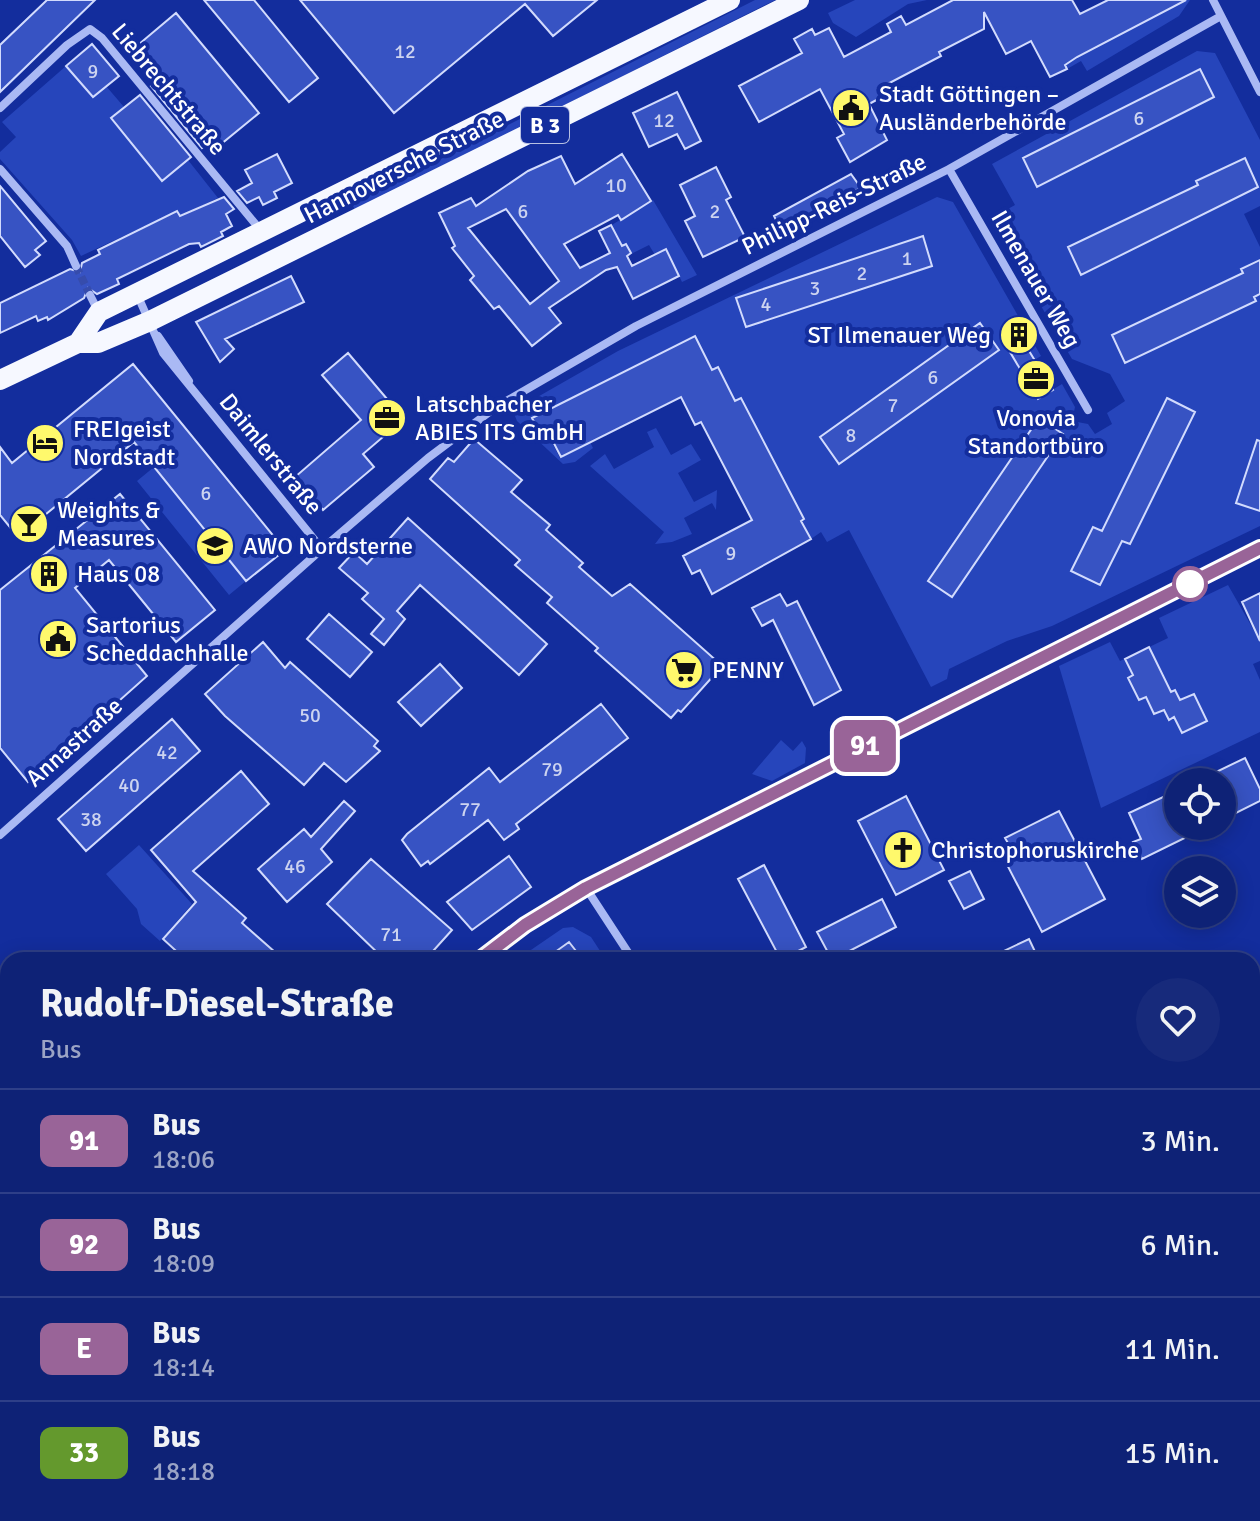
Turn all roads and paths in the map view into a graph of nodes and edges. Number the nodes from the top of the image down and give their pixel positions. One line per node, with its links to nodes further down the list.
1 (730, 0): 9 (main road, Hannoversche Straße / B 3)
2 (799, 0): 12 (main road, Hannoversche Straße / B 3)
3 (1213, 0): 4 (street)
4 (1221, 16): 5 (street); 8 (street, Philipp-Reis-Straße)
5 (1260, 92)
6 (0, 108): 9 (street, Liebrechtstraße)
7 (0, 169): 10 (street)
8 (949, 169): 15 (street, Ilmenauer Weg); 16 (street, Philipp-Reis-Straße)
9 (262, 232): 11 (main road, B 3)
10 (76, 266)
11 (137, 294): 12 (street, Daimlerstraße); 13 (main road, B 3)
12 (152, 327): 13 (main road, B 3); 18 (street, Daimlerstraße)
13 (78, 343): 14 (main road, B 3)
14 (0, 380)
15 (1088, 410)
16 (467, 428): 18 (street, Annastraße)
17 (1260, 548): 20 (street)
18 (322, 549): 19 (street, Annastraße)
19 (0, 835)
20 (586, 888): 21 (street); 22 (street)
21 (490, 952)
22 (628, 952)

